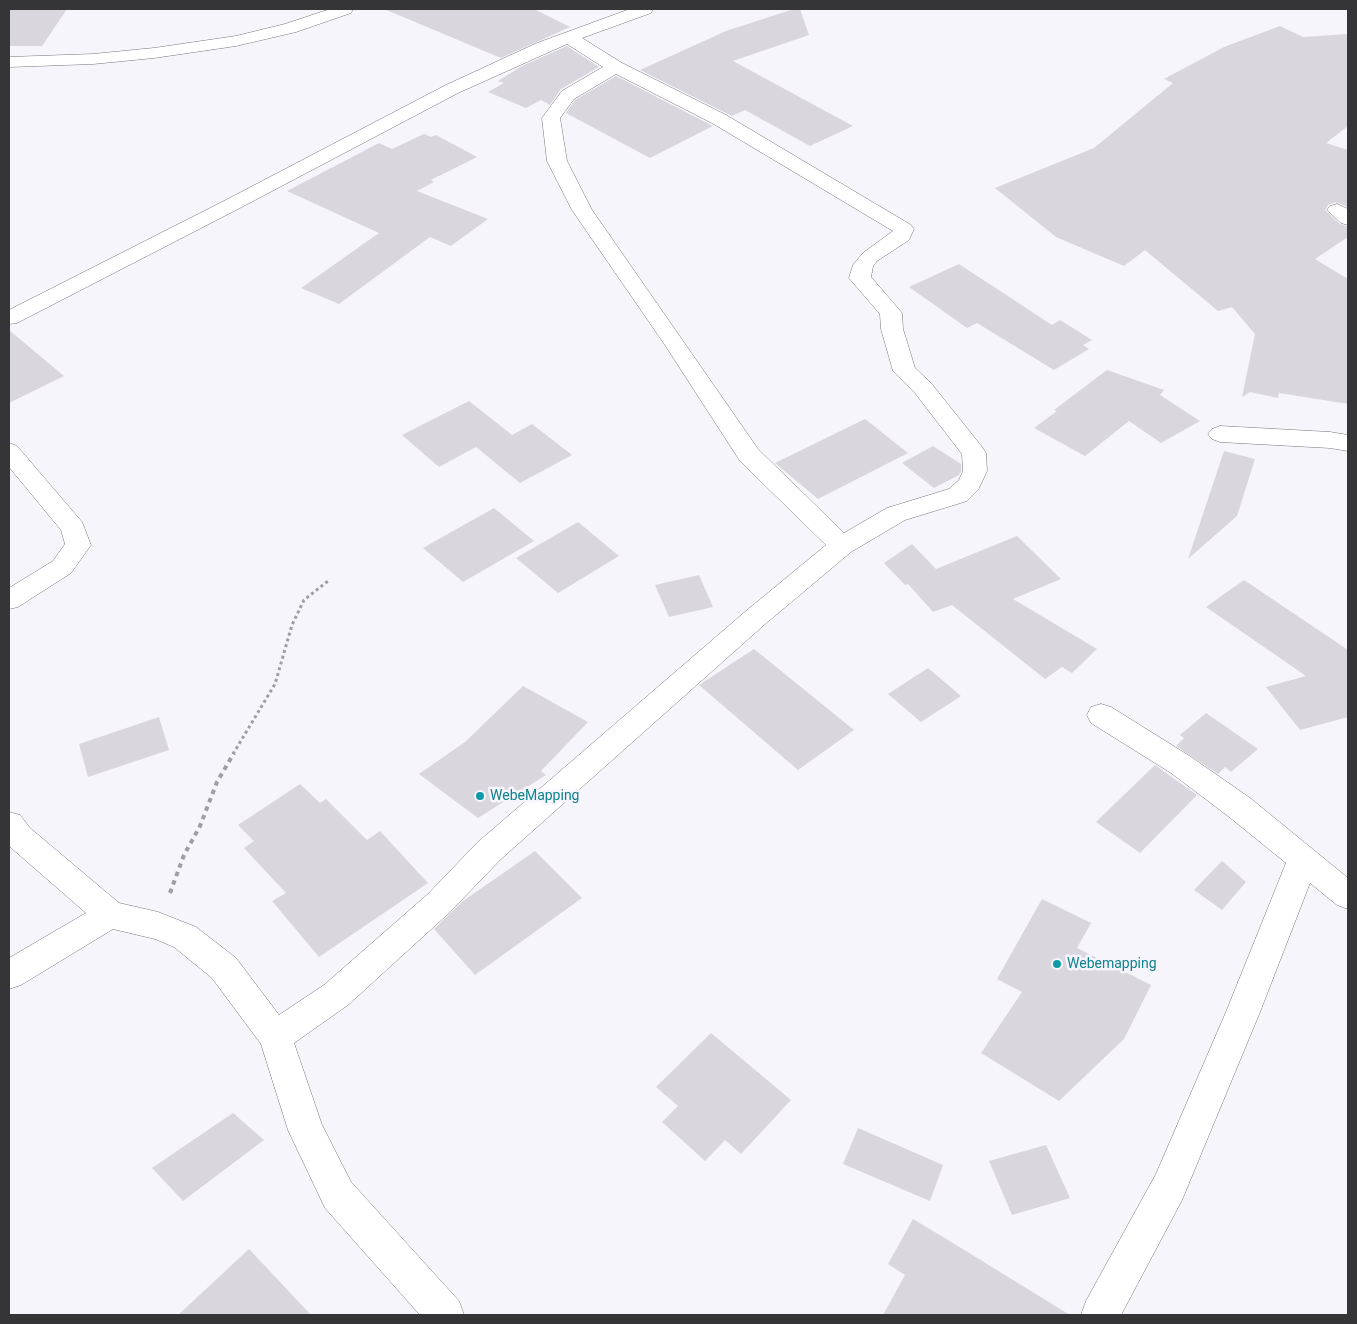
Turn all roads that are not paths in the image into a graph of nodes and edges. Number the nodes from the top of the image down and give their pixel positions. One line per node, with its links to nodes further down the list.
1 (345, 9): 4 (street)
2 (645, 9): 3 (street)
3 (568, 37): 5 (street); 6 (street)
4 (9, 62)
5 (616, 66): 10 (street); 10 (street)
6 (9, 318)
7 (1220, 434): 8 (street)
8 (1348, 443)
9 (9, 451): 11 (street)
10 (842, 546): 18 (street)
11 (9, 600)
12 (1101, 715): 14 (street)
13 (9, 824): 16 (street)
14 (1303, 860): 15 (street); 20 (street)
15 (1348, 896)
16 (110, 915): 17 (street); 18 (street)
17 (9, 975)
18 (275, 1037): 19 (street)
19 (445, 1315)
20 (1100, 1315)

